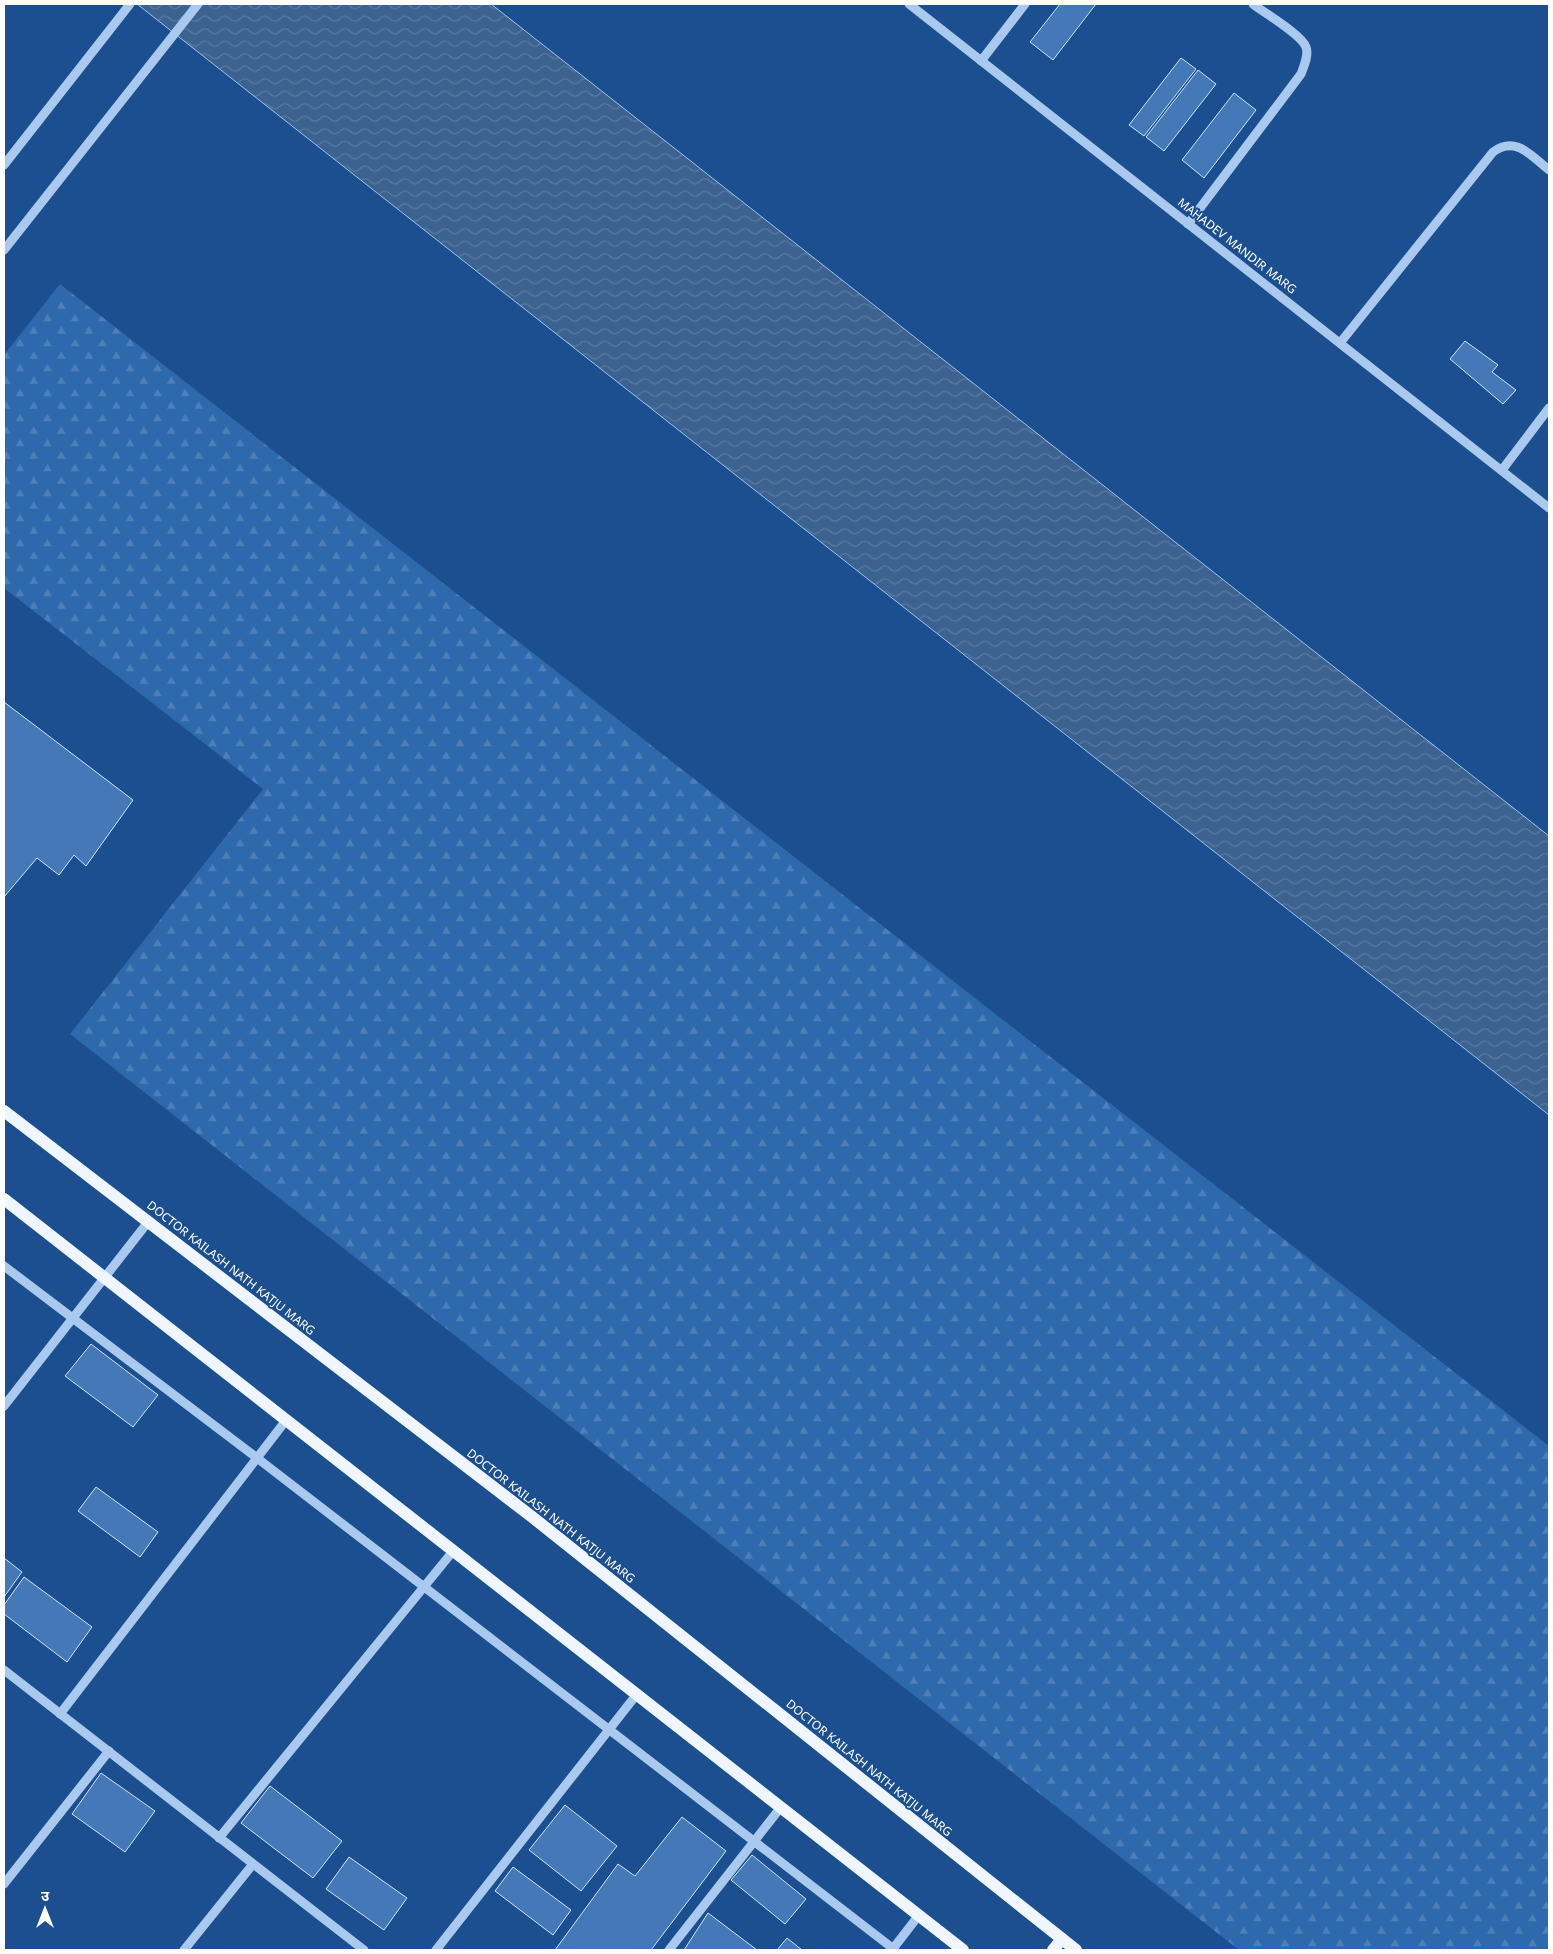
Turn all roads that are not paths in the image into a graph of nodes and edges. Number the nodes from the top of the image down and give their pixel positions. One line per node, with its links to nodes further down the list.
1 (130, 4): 7 (street)
2 (198, 4): 10 (street)
3 (909, 4): 6 (street, MAHADEV MANDIR MARG)
4 (1024, 4): 6 (street)
5 (1252, 4): 9 (street)
6 (981, 60): 9 (street, MAHADEV MANDIR MARG)
7 (4, 165)
8 (1549, 170): 11 (street)
9 (1188, 224): 11 (street, MAHADEV MANDIR MARG)
10 (4, 250)
11 (1340, 343): 13 (street, MAHADEV MANDIR MARG)
12 (1549, 408): 13 (street)
13 (1502, 470): 14 (street, MAHADEV MANDIR MARG)
14 (1549, 508)
15 (4, 1111): 17 (main road, DOCTOR KAILASH NATH KATJU MARG)
16 (4, 1199): 19 (main road)
17 (148, 1222): 19 (street); 37 (main road, DOCTOR KAILASH NATH KATJU MARG)
18 (4, 1266): 20 (street)
19 (104, 1278): 20 (street); 22 (main road)
20 (73, 1318): 21 (street); 23 (street)
21 (4, 1406)
22 (287, 1420): 23 (street); 24 (main road)
23 (257, 1458): 25 (street); 28 (street)
24 (454, 1550): 25 (street); 27 (main road)
25 (424, 1588): 29 (street); 32 (street)
26 (4, 1670): 28 (street)
27 (638, 1694): 29 (street); 31 (main road)
28 (60, 1714): 30 (street)
29 (610, 1730): 33 (street); 40 (street)
30 (108, 1751): 32 (street); 35 (street)
31 (781, 1807): 33 (street); 36 (main road)
32 (220, 1838): 34 (street)
33 (755, 1840): 41 (street); 42 (street)
34 (253, 1864): 38 (street); 39 (street)
35 (4, 1884)
36 (919, 1915): 42 (street); 43 (main road)
37 (1062, 1939): 44 (main road); 45 (main road, DOCTOR KAILASH NATH KATJU MARG)
38 (184, 1950)
39 (364, 1950)
40 (436, 1950)
41 (669, 1950)
42 (894, 1950)
43 (963, 1950)
44 (1053, 1950)
45 (1076, 1950)

